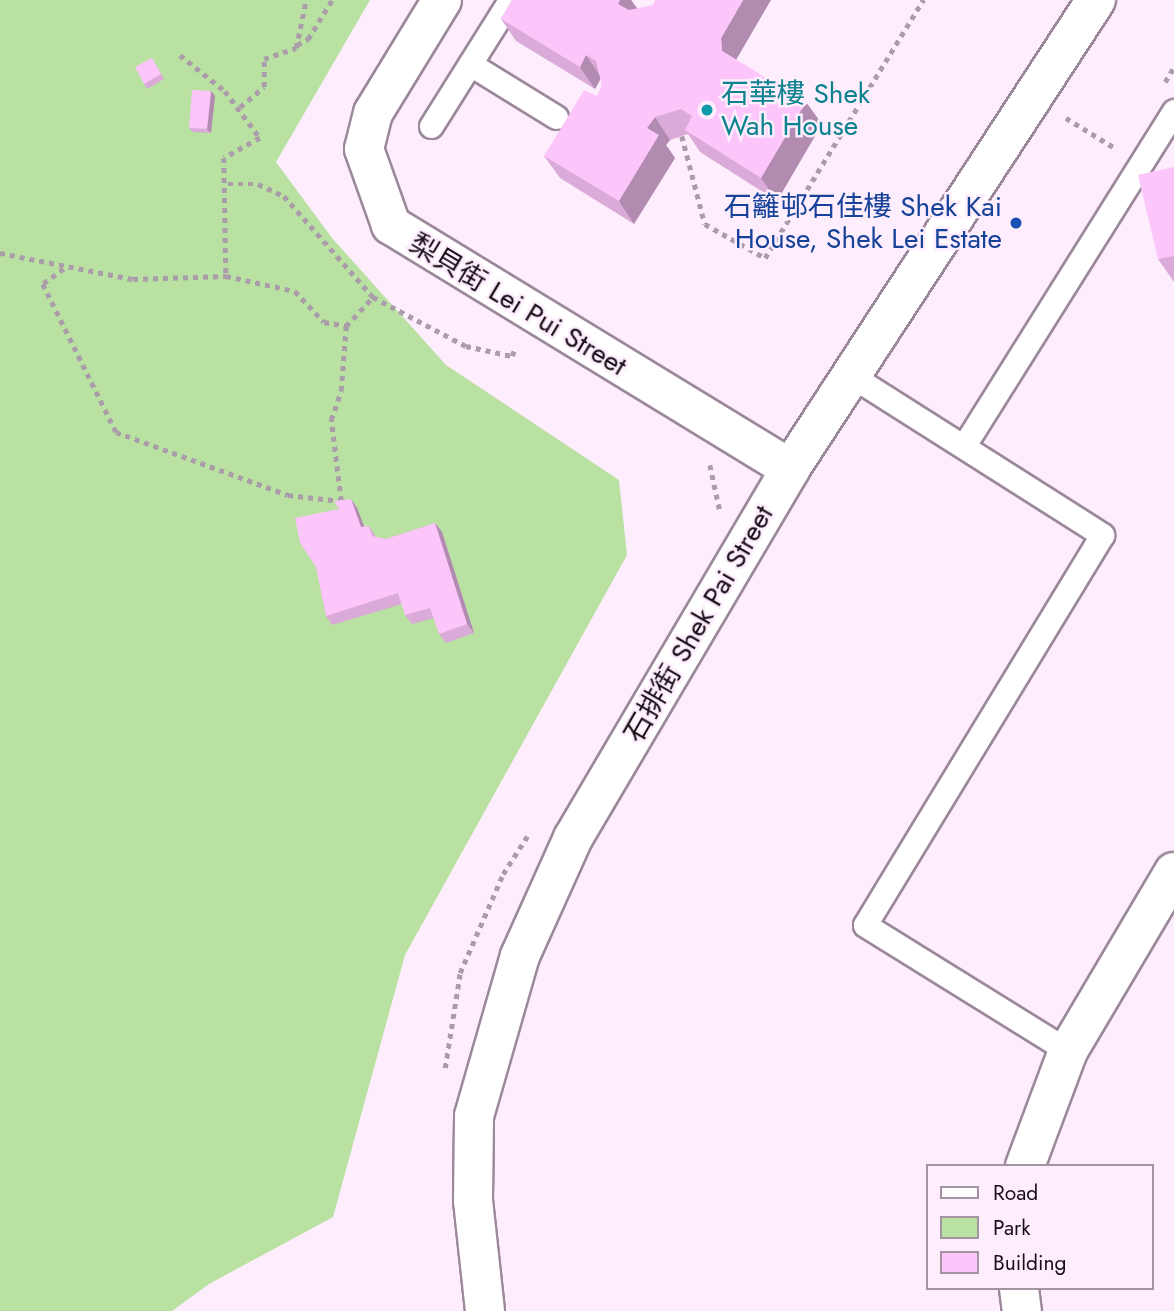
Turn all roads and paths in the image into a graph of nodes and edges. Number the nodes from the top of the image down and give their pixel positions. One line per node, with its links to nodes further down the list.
1 (306, 0): 7 (path)
2 (332, 0): 7 (path)
3 (442, 0): 27 (street, 梨貝街 Lei Pui Street)
4 (510, 0): 9 (lane)
5 (923, 0): 15 (path)
6 (1096, 0): 24 (street, 石排街 Shek Pai Street)
7 (296, 45): 10 (path)
8 (180, 55): 10 (path)
9 (470, 64): 13 (lane); 14 (lane)
10 (240, 107): 17 (path)
11 (1174, 111): 25 (lane)
12 (1057, 112): 16 (path)
13 (556, 117)
14 (431, 126)
15 (682, 136)
16 (1122, 152)
17 (228, 184): 20 (path); 21 (path)
18 (0, 253): 19 (path)
19 (64, 270): 20 (path); 22 (path)
20 (226, 276): 22 (path)
21 (373, 297): 22 (path); 23 (path)
22 (346, 326)
23 (507, 342)
24 (855, 378): 25 (lane); 27 (street, 石排街 Shek Pai Street)
25 (965, 444): 31 (lane)
26 (698, 457): 28 (path)
27 (790, 469): 35 (street, 石排街 Shek Pai Street)
28 (720, 521)
29 (533, 828): 32 (path)
30 (1174, 872): 31 (street)
31 (1068, 1051): 33 (street)
32 (444, 1074)
33 (1027, 1164)
34 (1019, 1290): 36 (street)
35 (485, 1311)
36 (1022, 1311)

